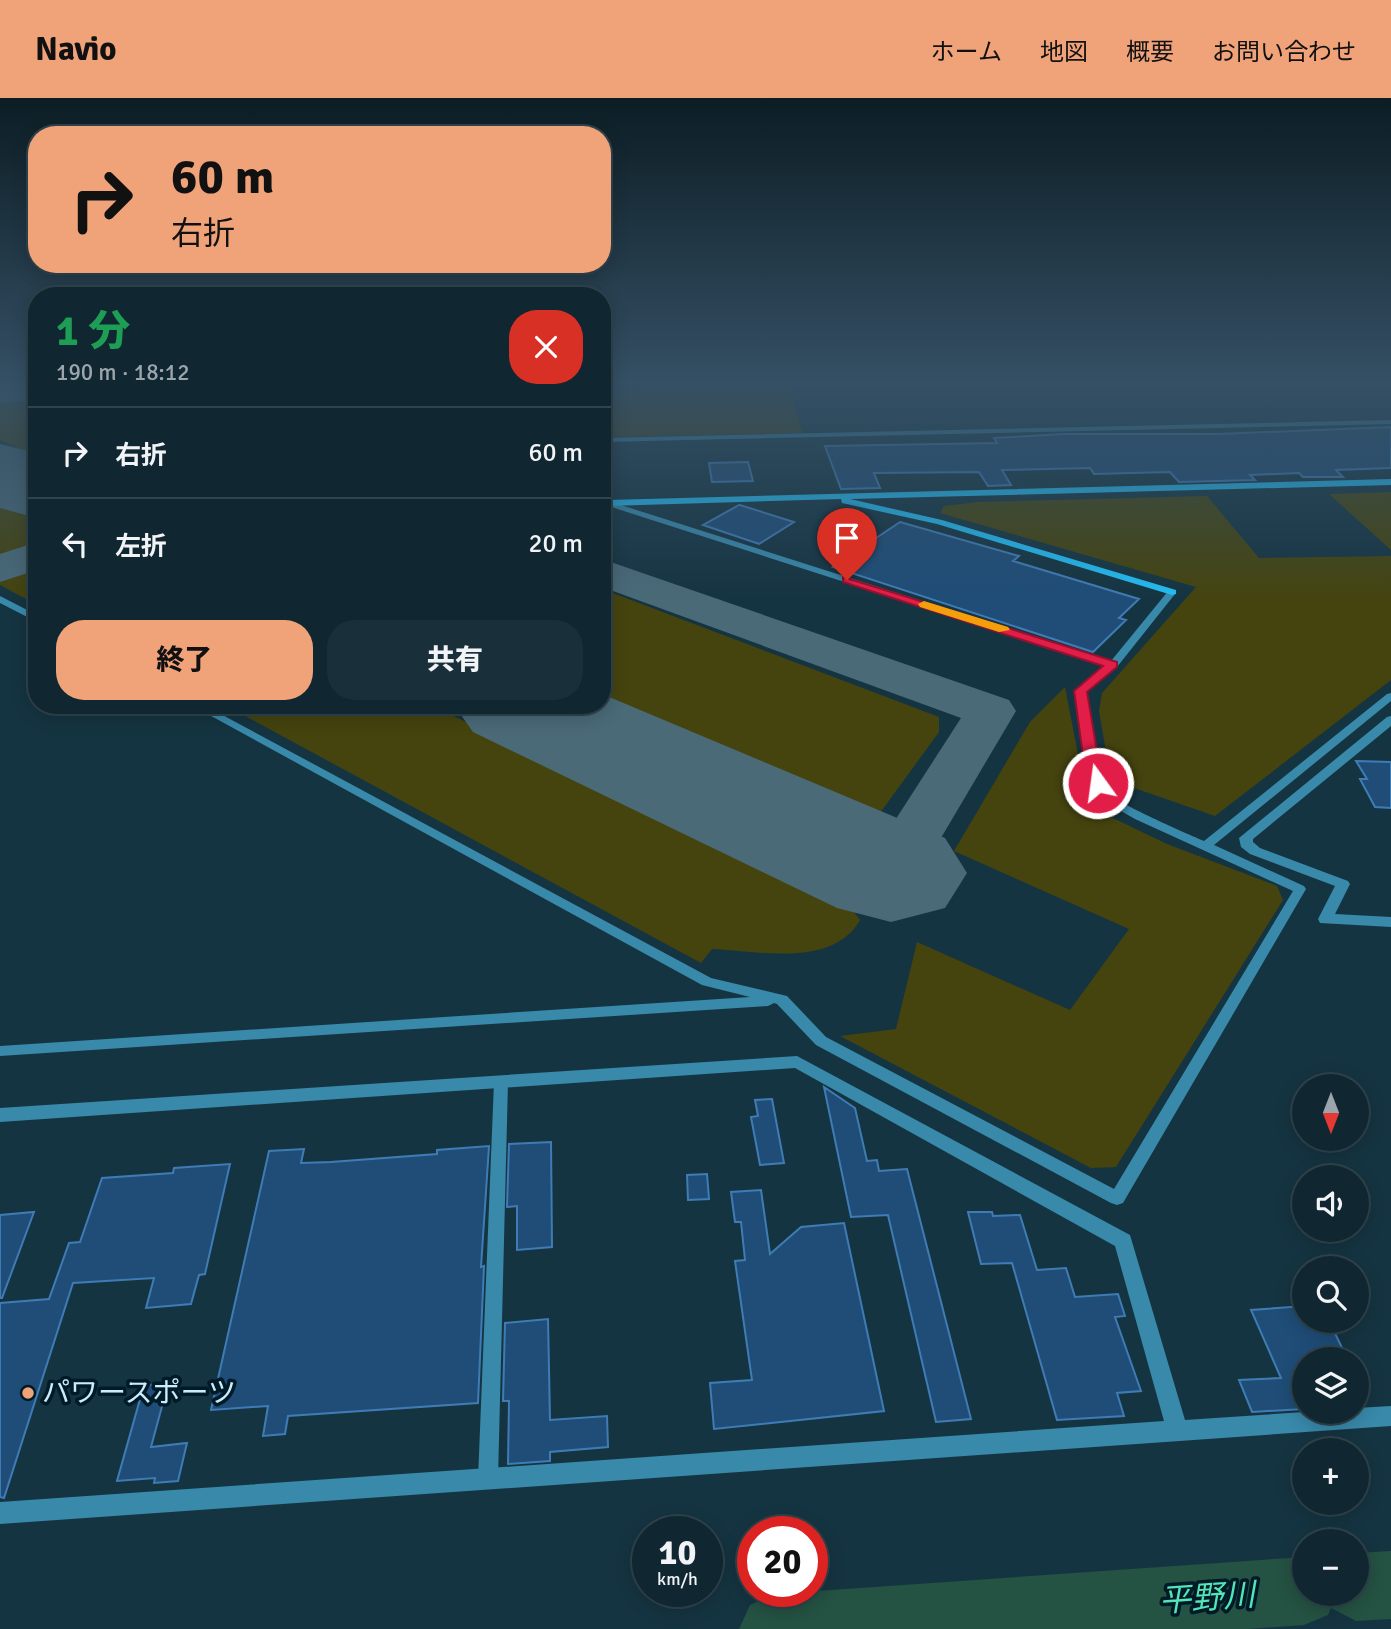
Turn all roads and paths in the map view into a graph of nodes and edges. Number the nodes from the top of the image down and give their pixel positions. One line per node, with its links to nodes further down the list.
1 (1391, 482): 2 (street)
2 (905, 494): 3 (street); 6 (street)
3 (823, 496): 4 (street); 6 (street)
4 (611, 502)
5 (611, 504): 10 (lane)
6 (916, 516): 7 (street)
7 (1172, 592): 10 (lane)
8 (0, 599): 9 (lane)
9 (28, 614)
10 (1113, 664): 14 (lane)
11 (1391, 696): 14 (lane)
12 (213, 714): 16 (lane)
13 (1391, 720): 15 (street)
14 (1206, 846): 16 (lane)
15 (1389, 926)
16 (782, 1000): 17 (lane)
17 (0, 1051)
18 (501, 1082): 19 (street); 21 (street); 22 (lane)
19 (0, 1115)
20 (1391, 1416): 21 (street)
21 (1178, 1431): 22 (street)
22 (488, 1479): 23 (street)
23 (0, 1513)

